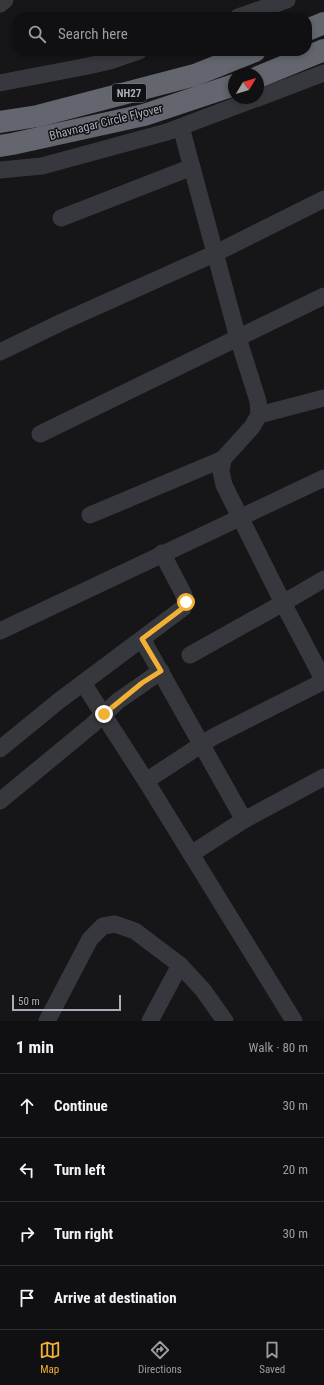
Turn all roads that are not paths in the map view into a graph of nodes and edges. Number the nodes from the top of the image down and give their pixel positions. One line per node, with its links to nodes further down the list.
1 (5, 0): 3 (street)
2 (287, 0): 4 (street)
3 (0, 4)
4 (252, 12)
5 (324, 23): 6 (highway)
6 (312, 28)
7 (324, 50): 8 (highway)
8 (312, 55)
9 (124, 56): 14 (street)
10 (242, 56): 18 (highway, Bhavnagar Circle Flyover / NH27)
11 (309, 56): 13 (highway)
12 (324, 73): 16 (street)
13 (264, 75)
14 (0, 83)
15 (228, 87): 20 (highway, Bhavnagar Circle Flyover / NH27)
16 (264, 96)
17 (242, 104): 19 (street)
18 (0, 122)
19 (181, 127): 21 (street); 22 (street)
20 (0, 146)
21 (192, 167): 24 (street); 25 (street)
22 (0, 170)
23 (324, 199): 25 (street)
24 (61, 218)
25 (216, 253): 27 (street); 28 (street)
26 (324, 296): 27 (street)
27 (238, 338): 30 (street); 31 (street)
28 (0, 352)
29 (324, 398): 30 (street)
30 (259, 415): 32 (street)
31 (40, 434)
32 (223, 459): 34 (street); 35 (street)
33 (324, 478): 35 (street)
34 (90, 515)
35 (241, 518): 36 (street); 38 (street)
36 (162, 553): 39 (street); 40 (street)
37 (324, 579): 38 (street)
38 (283, 604): 41 (street); 43 (street)
39 (0, 630)
40 (142, 639): 42 (street); 44 (street)
41 (190, 655)
42 (161, 671): 45 (street); 46 (street)
43 (324, 681): 46 (street)
44 (83, 683): 45 (street); 47 (street)
45 (104, 714): 49 (street); 50 (street)
46 (202, 744): 49 (street); 51 (street)
47 (0, 749)
48 (324, 777): 51 (street)
49 (146, 781): 52 (street)
50 (0, 801)
51 (244, 820): 52 (street)
52 (191, 854): 57 (street)
53 (180, 965): 54 (street); 55 (street); 56 (street)
54 (47, 1021)
55 (150, 1021)
56 (225, 1021)
57 (294, 1021)

